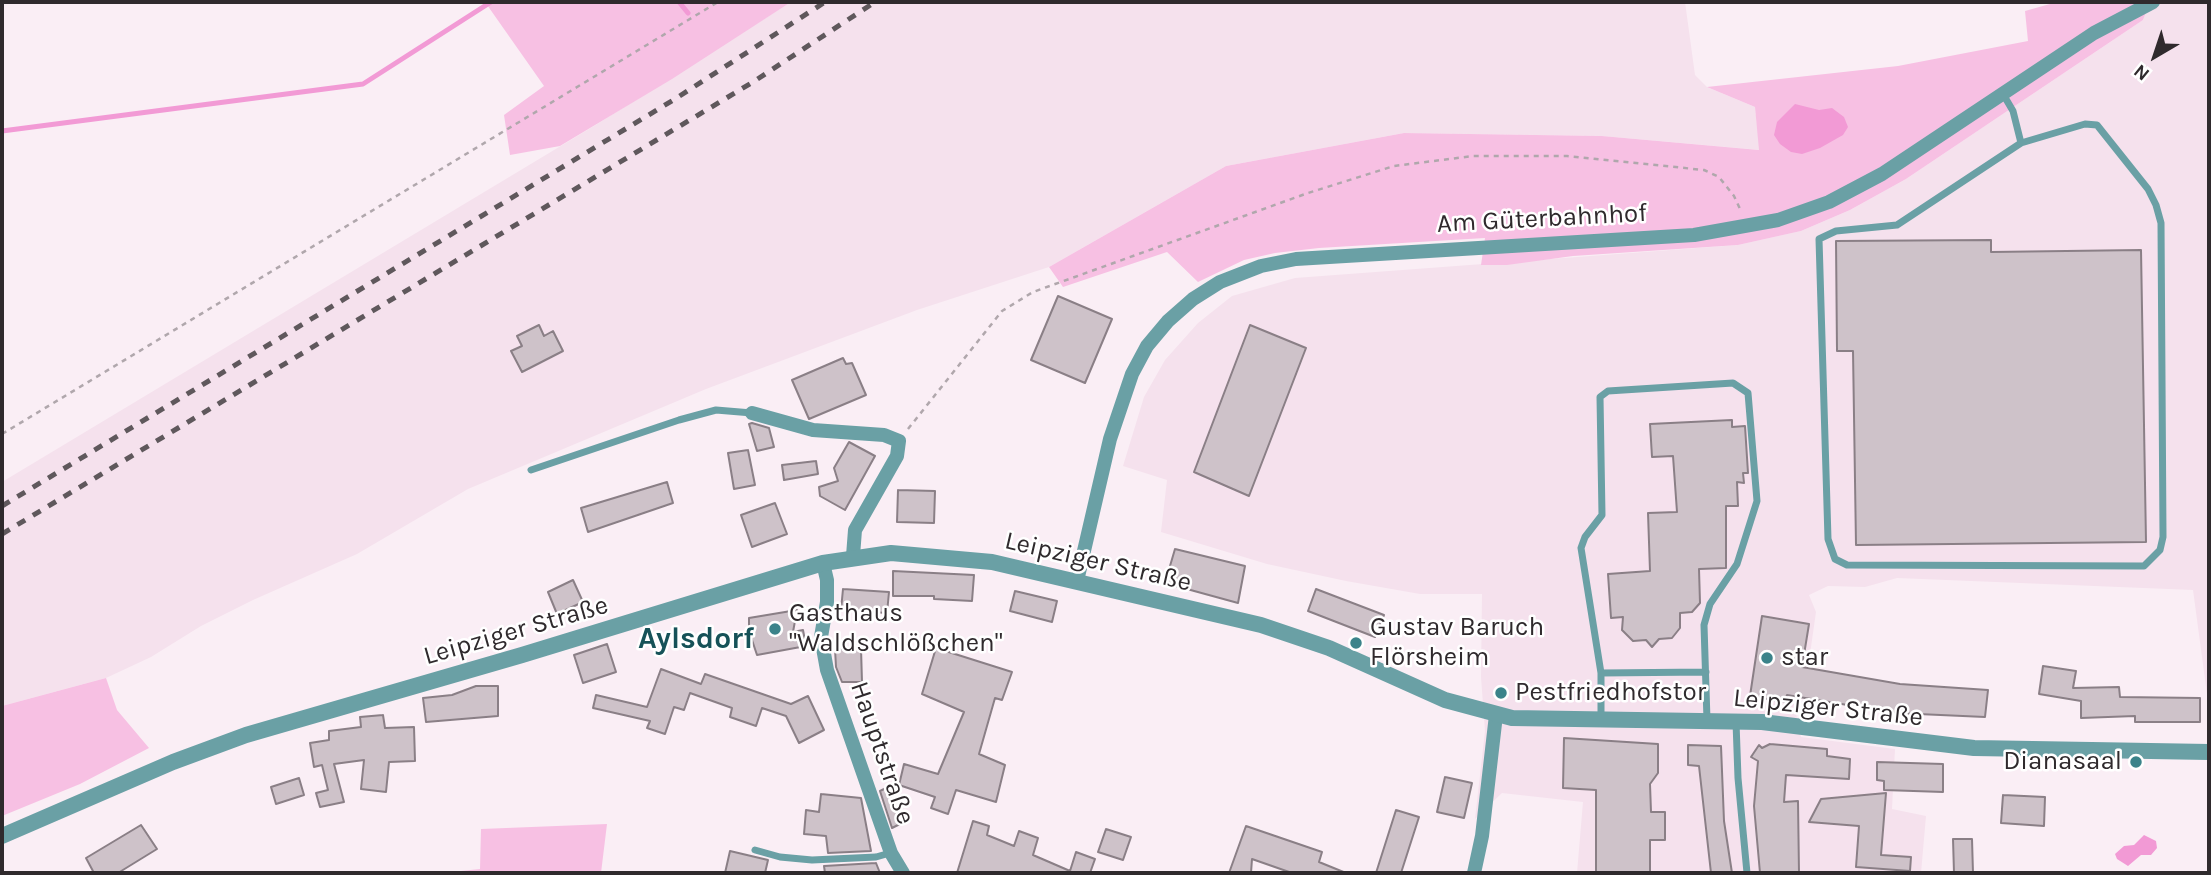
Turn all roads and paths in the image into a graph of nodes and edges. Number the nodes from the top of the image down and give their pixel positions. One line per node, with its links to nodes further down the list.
1 (718, 2): 7 (path)
2 (2153, 2): 3 (street, Am Güterbahnhof)
3 (2003, 94): 4 (lane); 5 (street, Am Güterbahnhof)
4 (2021, 143): 4 (lane)
5 (1746, 228): 8 (path); 12 (street, Am Güterbahnhof)
6 (752, 413): 8 (street); 9 (lane)
7 (2, 435)
8 (899, 441): 10 (street)
9 (531, 470)
10 (853, 556): 11 (street, Leipziger Straße); 12 (street, Leipziger Straße)
11 (823, 563): 20 (street, Leipziger Straße); 22 (street, Hauptstraße)
12 (1077, 581): 15 (street, Leipziger Straße)
13 (1706, 672): 14 (lane); 14 (lane); 17 (lane)
14 (1601, 673): 16 (lane)
15 (1496, 715): 16 (street, Leipziger Straße); 24 (street)
16 (1601, 720): 17 (street, Leipziger Straße)
17 (1707, 721): 18 (street, Leipziger Straße)
18 (1736, 721): 19 (street, Leipziger Straße); 25 (lane)
19 (2209, 752)
20 (2, 836)
21 (755, 850): 22 (lane)
22 (891, 853): 23 (street, Hauptstraße)
23 (902, 873)
24 (1474, 873)
25 (1747, 873)

